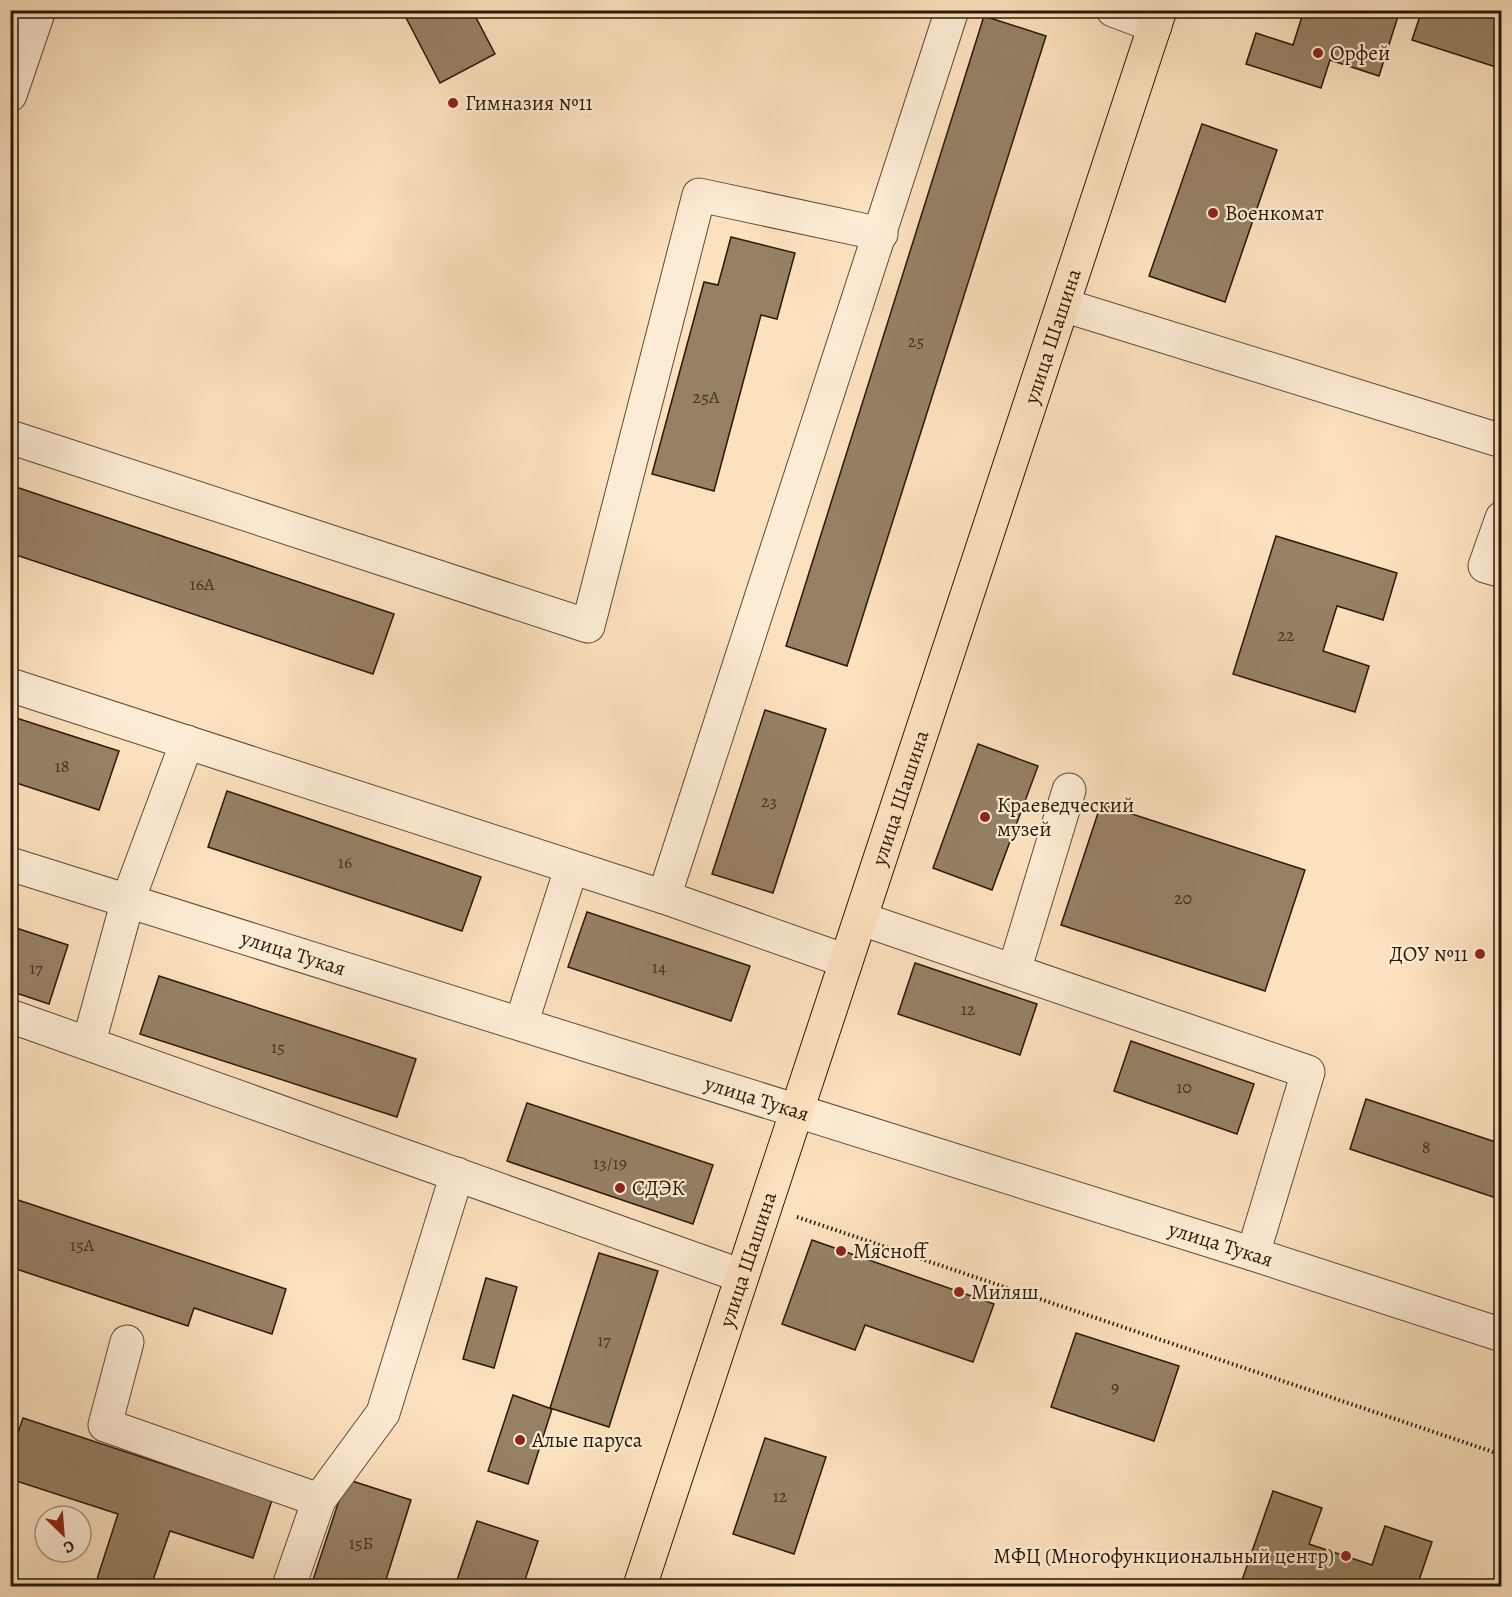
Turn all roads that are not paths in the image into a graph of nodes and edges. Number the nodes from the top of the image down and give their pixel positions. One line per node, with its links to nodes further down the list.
1 (39, 10): 5 (street)
2 (952, 10): 6 (street)
3 (1113, 10): 4 (street)
4 (1158, 18): 7 (main road, улица Шашина)
5 (10, 95)
6 (881, 234): 8 (street); 17 (street)
7 (1063, 305): 9 (street); 19 (main road, улица Шашина)
8 (10, 437)
9 (1502, 441)
10 (1502, 518): 11 (street)
11 (1502, 571)
12 (10, 685): 13 (street)
13 (187, 742): 16 (street); 18 (street)
14 (1069, 790): 21 (street)
15 (10, 864): 18 (street, улица Тукая)
16 (571, 869): 17 (street); 23 (street)
17 (664, 897): 20 (street)
18 (128, 900): 23 (street, улица Тукая); 24 (street)
19 (861, 919): 20 (main road, улица Шашина); 21 (street)
20 (846, 961): 25 (main road, улица Шашина)
21 (1014, 971): 27 (street)
22 (10, 1016): 24 (street)
23 (521, 1023): 25 (street, улица Тукая)
24 (89, 1042): 26 (street)
25 (797, 1111): 27 (street, улица Тукая); 28 (main road, улица Шашина)
26 (457, 1174): 28 (street); 31 (street)
27 (1253, 1254): 29 (street, улица Тукая)
28 (742, 1276): 33 (main road, улица Шашина)
29 (1502, 1335)
30 (127, 1342): 31 (street)
31 (319, 1500): 32 (street)
32 (289, 1587)
33 (639, 1587)

